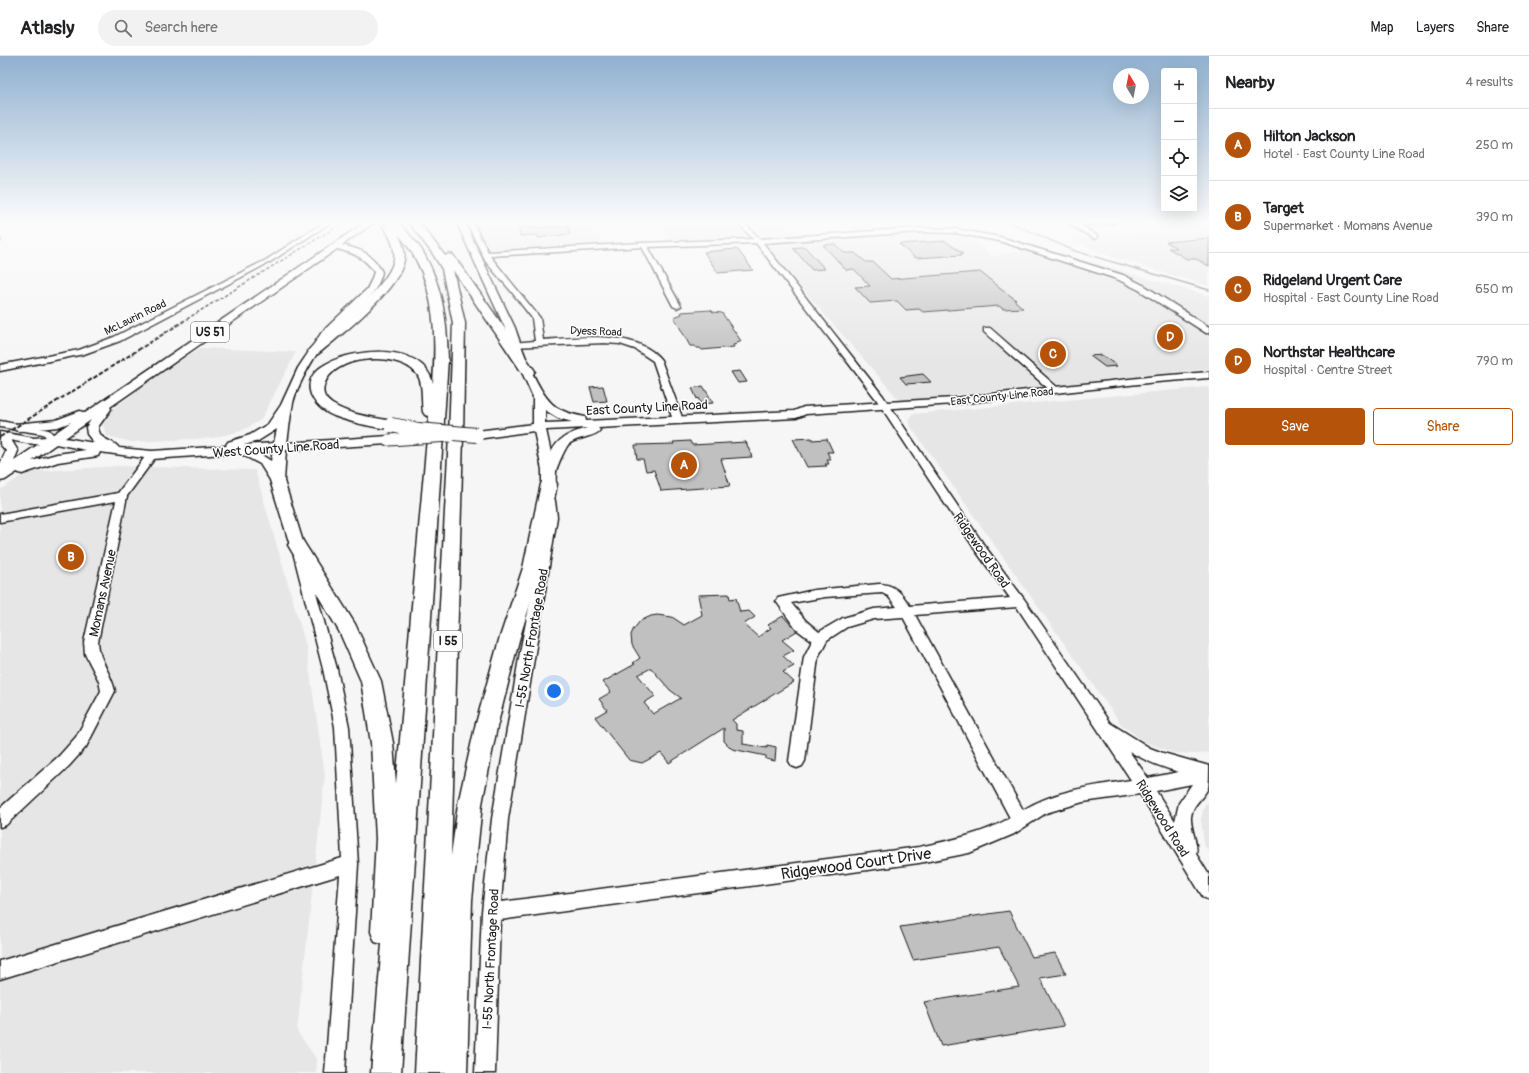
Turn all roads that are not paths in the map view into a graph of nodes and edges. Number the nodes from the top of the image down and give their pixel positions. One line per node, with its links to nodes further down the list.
1 (255, 268): 19 (street, McLaurin Road)
2 (301, 268): 25 (main road, US 51)
3 (376, 268): 18 (main road)
4 (396, 268): 18 (highway)
5 (426, 268): 34 (highway, I 55)
6 (447, 268): 70 (highway, I 55)
7 (457, 268): 20 (highway)
8 (482, 268): 17 (main road, I-55 North Frontage Road)
9 (496, 268): 16 (street)
10 (656, 268): 13 (street)
11 (778, 268): 27 (street, Ridgewood Road)
12 (1096, 268): 15 (street)
13 (676, 306)
14 (987, 330): 23 (street)
15 (1209, 331)
16 (539, 342): 17 (street, Dyess Road); 28 (street, Dyess Road)
17 (515, 345): 20 (main road, I-55 North Frontage Road)
18 (314, 351): 26 (main road)
19 (0, 368)
20 (528, 372): 24 (main road, I-55 North Frontage Road)
21 (1209, 375): 23 (main road, East County Line Road)
22 (1209, 383): 27 (main road, East County Line Road)
23 (1055, 390): 27 (main road, East County Line Road)
24 (539, 397): 29 (main road); 33 (main road, I-55 North Frontage Road)
25 (113, 399): 32 (main road); 39 (main road, US 51); 42 (main road)
26 (287, 402): 40 (main road); 43 (main road)
27 (887, 409): 28 (main road, East County Line Road); 53 (street, Ridgewood Road)
28 (678, 420): 30 (main road, East County Line Road)
29 (604, 423): 30 (main road, East County Line Road); 33 (main road, East County Line Road)
30 (617, 423): 47 (main road)
31 (0, 424): 32 (street, West County Line Road)
32 (19, 427): 39 (street, West County Line Road)
33 (540, 427): 35 (main road, East County Line Road); 47 (main road, I-55 North Frontage Road)
34 (435, 428): 37 (highway, bridge); 69 (highway, I 55)
35 (499, 433): 37 (main road, West County Line Road)
36 (0, 435): 39 (street, West County Line Road)
37 (477, 435): 40 (main road, West County Line Road, bridge)
38 (0, 440): 45 (main road)
39 (54, 440): 42 (main road, West County Line Road); 46 (main road, US 51)
40 (281, 448): 41 (main road, West County Line Road); 49 (main road)
41 (241, 450): 43 (main road, West County Line Road); 49 (main road)
42 (121, 452): 44 (main road, West County Line Road); 48 (main road)
43 (207, 452): 44 (main road, West County Line Road)
44 (152, 455): 50 (street)
45 (0, 471)
46 (0, 477)
47 (549, 477): 65 (street, I-55 North Frontage Road); 71 (highway)
48 (0, 480)
49 (277, 481): 52 (main road)
50 (122, 496): 51 (street); 60 (street, Momans Avenue)
51 (0, 518)
52 (297, 545): 62 (street); 68 (highway)
53 (1020, 602): 54 (street); 56 (street, Ridgewood Road)
54 (907, 612): 55 (street); 55 (street); 61 (street)
55 (820, 640): 57 (street)
56 (1102, 725): 58 (street); 59 (street, Ridgewood Road)
57 (797, 761)
58 (1209, 774): 59 (street, Ridgewood Court Drive); 63 (street)
59 (1144, 786): 61 (street, Ridgewood Court Drive); 63 (street, Ridgewood Road)
60 (0, 819)
61 (1020, 820): 65 (street, Ridgewood Court Drive)
62 (350, 864): 66 (street); 67 (street)
63 (1194, 866): 64 (street, Ridgewood Road)
64 (1209, 891)
65 (491, 912): 72 (street, I-55 North Frontage Road)
66 (0, 970)
67 (335, 1073)
68 (382, 1073)
69 (386, 1073)
70 (430, 1073)
71 (452, 1073)
72 (485, 1073)

